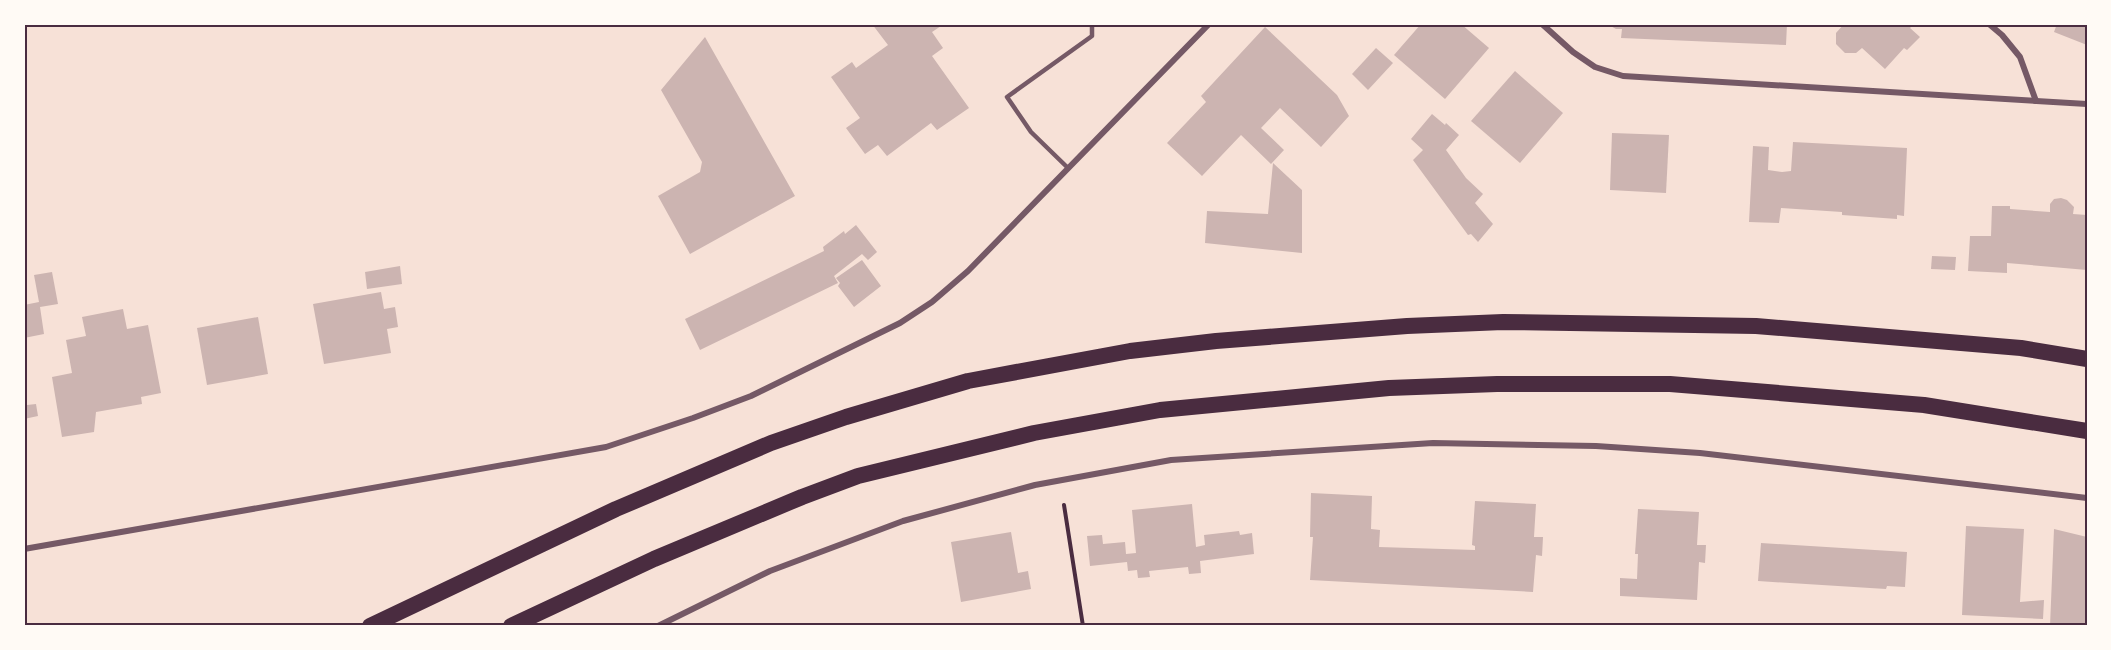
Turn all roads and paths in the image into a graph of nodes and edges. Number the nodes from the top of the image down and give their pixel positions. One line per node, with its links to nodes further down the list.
1 (1092, 24): 7 (lane)
2 (1209, 24): 7 (street)
3 (1542, 24): 5 (street)
4 (1989, 24): 5 (street)
5 (2036, 101): 6 (street)
6 (2087, 104)
7 (1068, 168): 14 (street)
8 (2020, 348): 9 (highway); 10 (highway); 15 (highway)
9 (2087, 350)
10 (2087, 359)
11 (2087, 431): 16 (highway)
12 (1059, 480): 13 (street); 17 (street); 18 (path)
13 (2087, 498)
14 (24, 549)
15 (370, 626)
16 (511, 626)
17 (658, 626)
18 (1083, 626)

